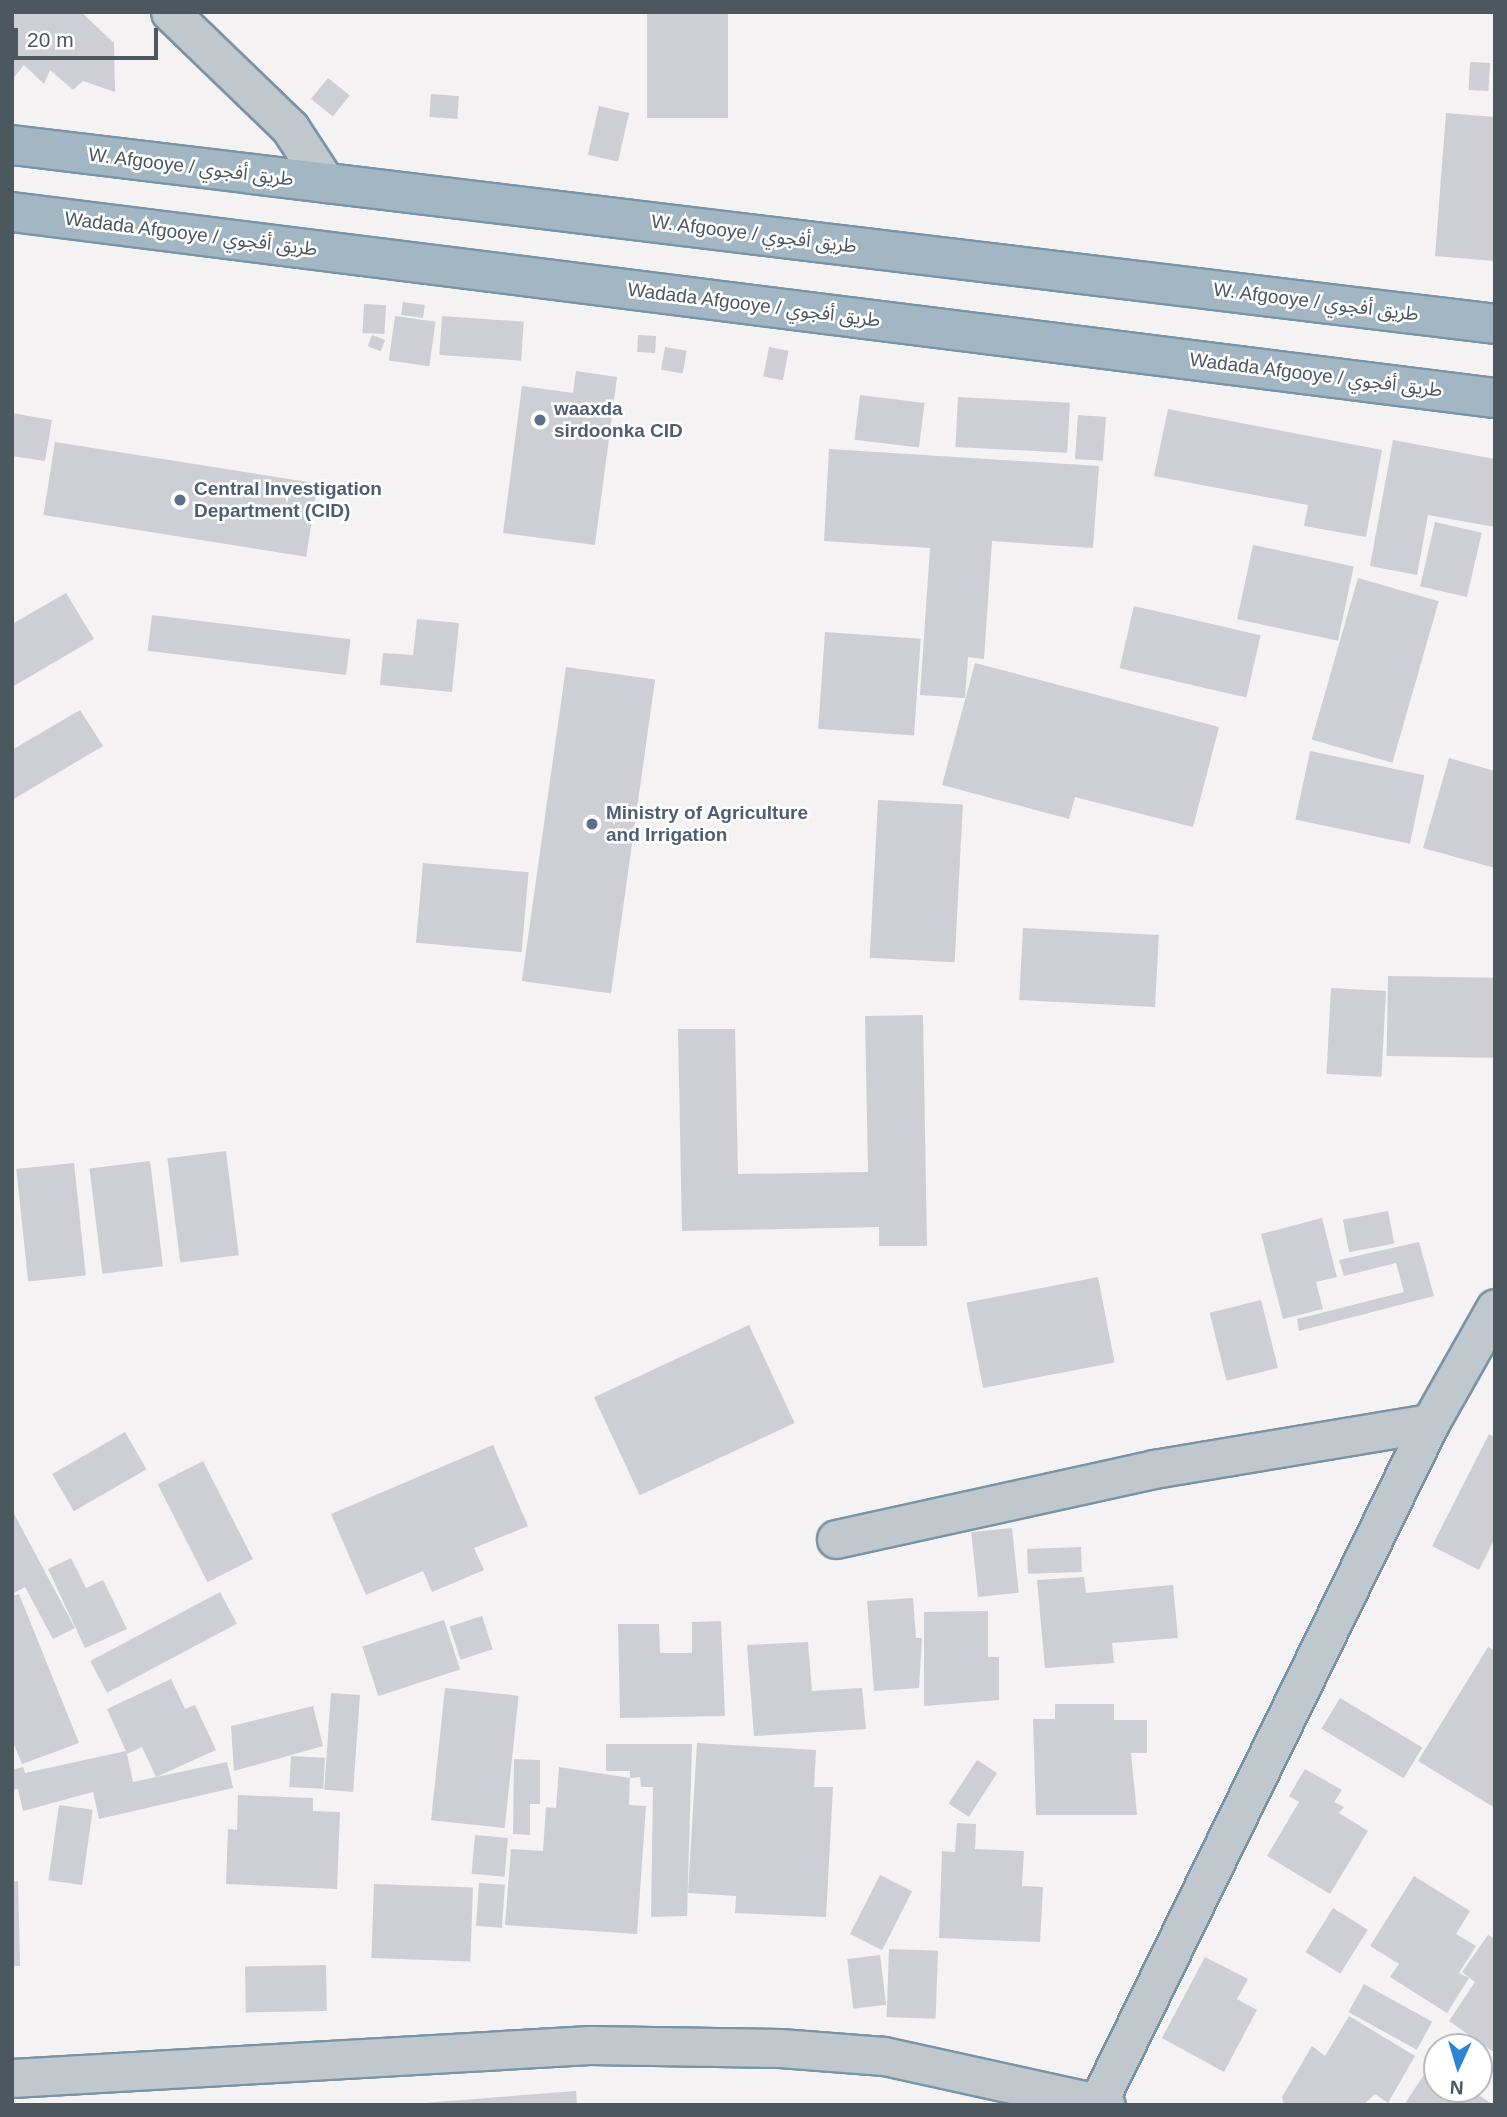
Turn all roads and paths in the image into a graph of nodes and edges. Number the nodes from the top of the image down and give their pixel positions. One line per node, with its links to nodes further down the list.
1 (170, 12): 3 (street)
2 (12, 145): 3 (highway, W. Afgooye / طريق أفجوي)
3 (326, 183): 5 (highway, W. Afgooye / طريق أفجوي)
4 (12, 212): 6 (highway, Wadada Afgooye / طريق أفجوي)
5 (1495, 324)
6 (1495, 398)
7 (1495, 1308): 8 (street)
8 (1430, 1423): 9 (street); 11 (street)
9 (836, 1539)
10 (12, 2078): 11 (street)
11 (1103, 2102)

